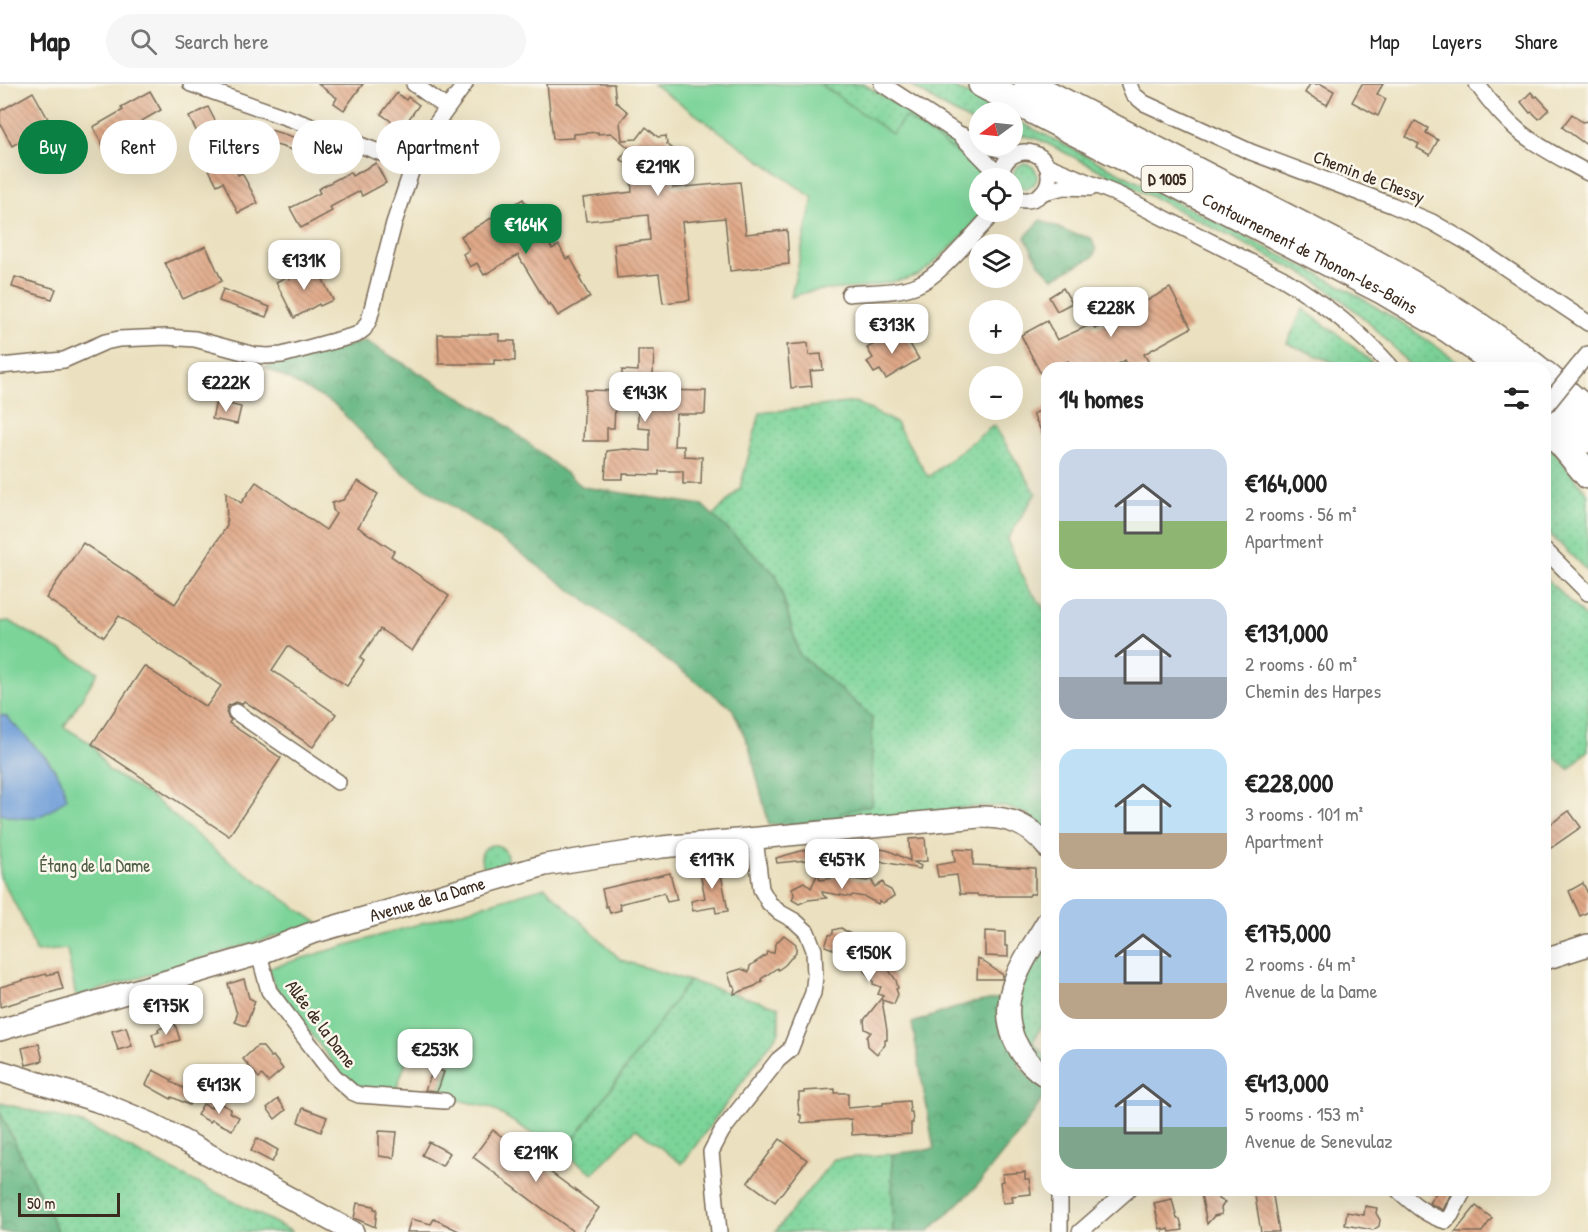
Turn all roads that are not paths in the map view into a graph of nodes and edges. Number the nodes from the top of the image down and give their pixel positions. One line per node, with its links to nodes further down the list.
1 (191, 84): 13 (street)
2 (414, 84): 9 (street)
3 (465, 84): 9 (street)
4 (882, 84): 11 (street)
5 (982, 84): 27 (highway, Contournement de Thonon-les-Bains / D 1005)
6 (1028, 84): 30 (highway, Contournement de Thonon-les-Bains / D 1005)
7 (1129, 84): 26 (street, Chemin de Chessy)
8 (1477, 84): 19 (street)
9 (447, 108): 10 (street)
10 (438, 120)
11 (959, 134): 12 (street); 17 (street)
12 (969, 138)
13 (376, 151)
14 (1023, 152): 16 (street)
15 (1014, 156): 18 (street)
16 (1046, 165): 21 (street); 22 (street)
17 (991, 168)
18 (1003, 168)
19 (1588, 173)
20 (410, 174): 31 (street)
21 (1102, 189): 22 (street); 29 (street)
22 (1044, 192): 23 (street)
23 (1023, 200)
24 (985, 222): 25 (street)
25 (849, 294)
26 (1588, 323)
27 (1487, 358)
28 (1583, 360): 33 (street, bridge)
29 (1386, 362)
30 (1528, 362)
31 (0, 366)
32 (1551, 381): 34 (highway)
33 (1551, 400)
34 (1573, 403): 36 (highway)
35 (1551, 430): 37 (highway)
36 (1588, 439)
37 (1588, 475)
38 (1551, 556): 39 (street)
39 (1588, 593)
40 (236, 712): 41 (street)
41 (338, 782)
42 (756, 838): 43 (main road, Avenue de la Dame); 46 (main road, Avenue de la Dame); 57 (street)
43 (1041, 840)
44 (1041, 932): 50 (main road)
45 (1588, 945): 47 (main road)
46 (259, 954): 48 (main road, Avenue de la Dame); 51 (street, Allée de la Dame)
47 (1551, 957)
48 (0, 1030)
49 (0, 1071): 56 (main road)
50 (1041, 1073)
51 (445, 1101)
52 (1060, 1196): 58 (street)
53 (1121, 1196): 59 (street)
54 (1405, 1196): 55 (street)
55 (1461, 1196)
56 (353, 1232)
57 (719, 1232)
58 (1060, 1232)
59 (1080, 1232)

